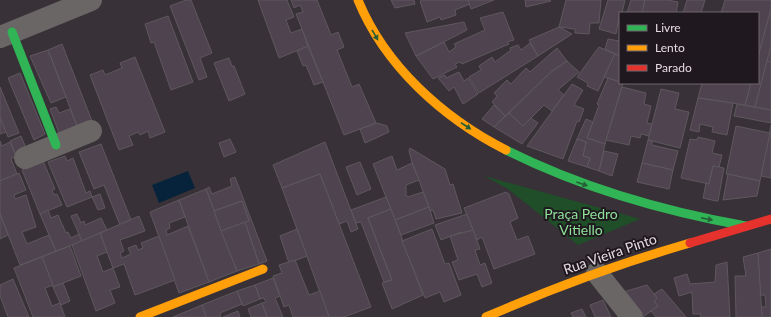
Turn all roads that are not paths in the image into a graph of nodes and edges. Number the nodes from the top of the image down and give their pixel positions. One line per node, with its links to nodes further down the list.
1 (91, 0): 3 (street)
2 (358, 0): 8 (street, one-way to 8)
3 (6, 35): 5 (street)
4 (91, 131): 5 (street)
5 (56, 145): 6 (street)
6 (25, 158)
7 (771, 219): 8 (street, Rua Vieira Pinto)
8 (746, 226): 10 (street, Rua Vieira Pinto)
9 (264, 270): 11 (street)
10 (597, 273): 12 (street, Rua Vieira Pinto); 13 (street)
11 (146, 316)
12 (486, 317)
13 (632, 317)

